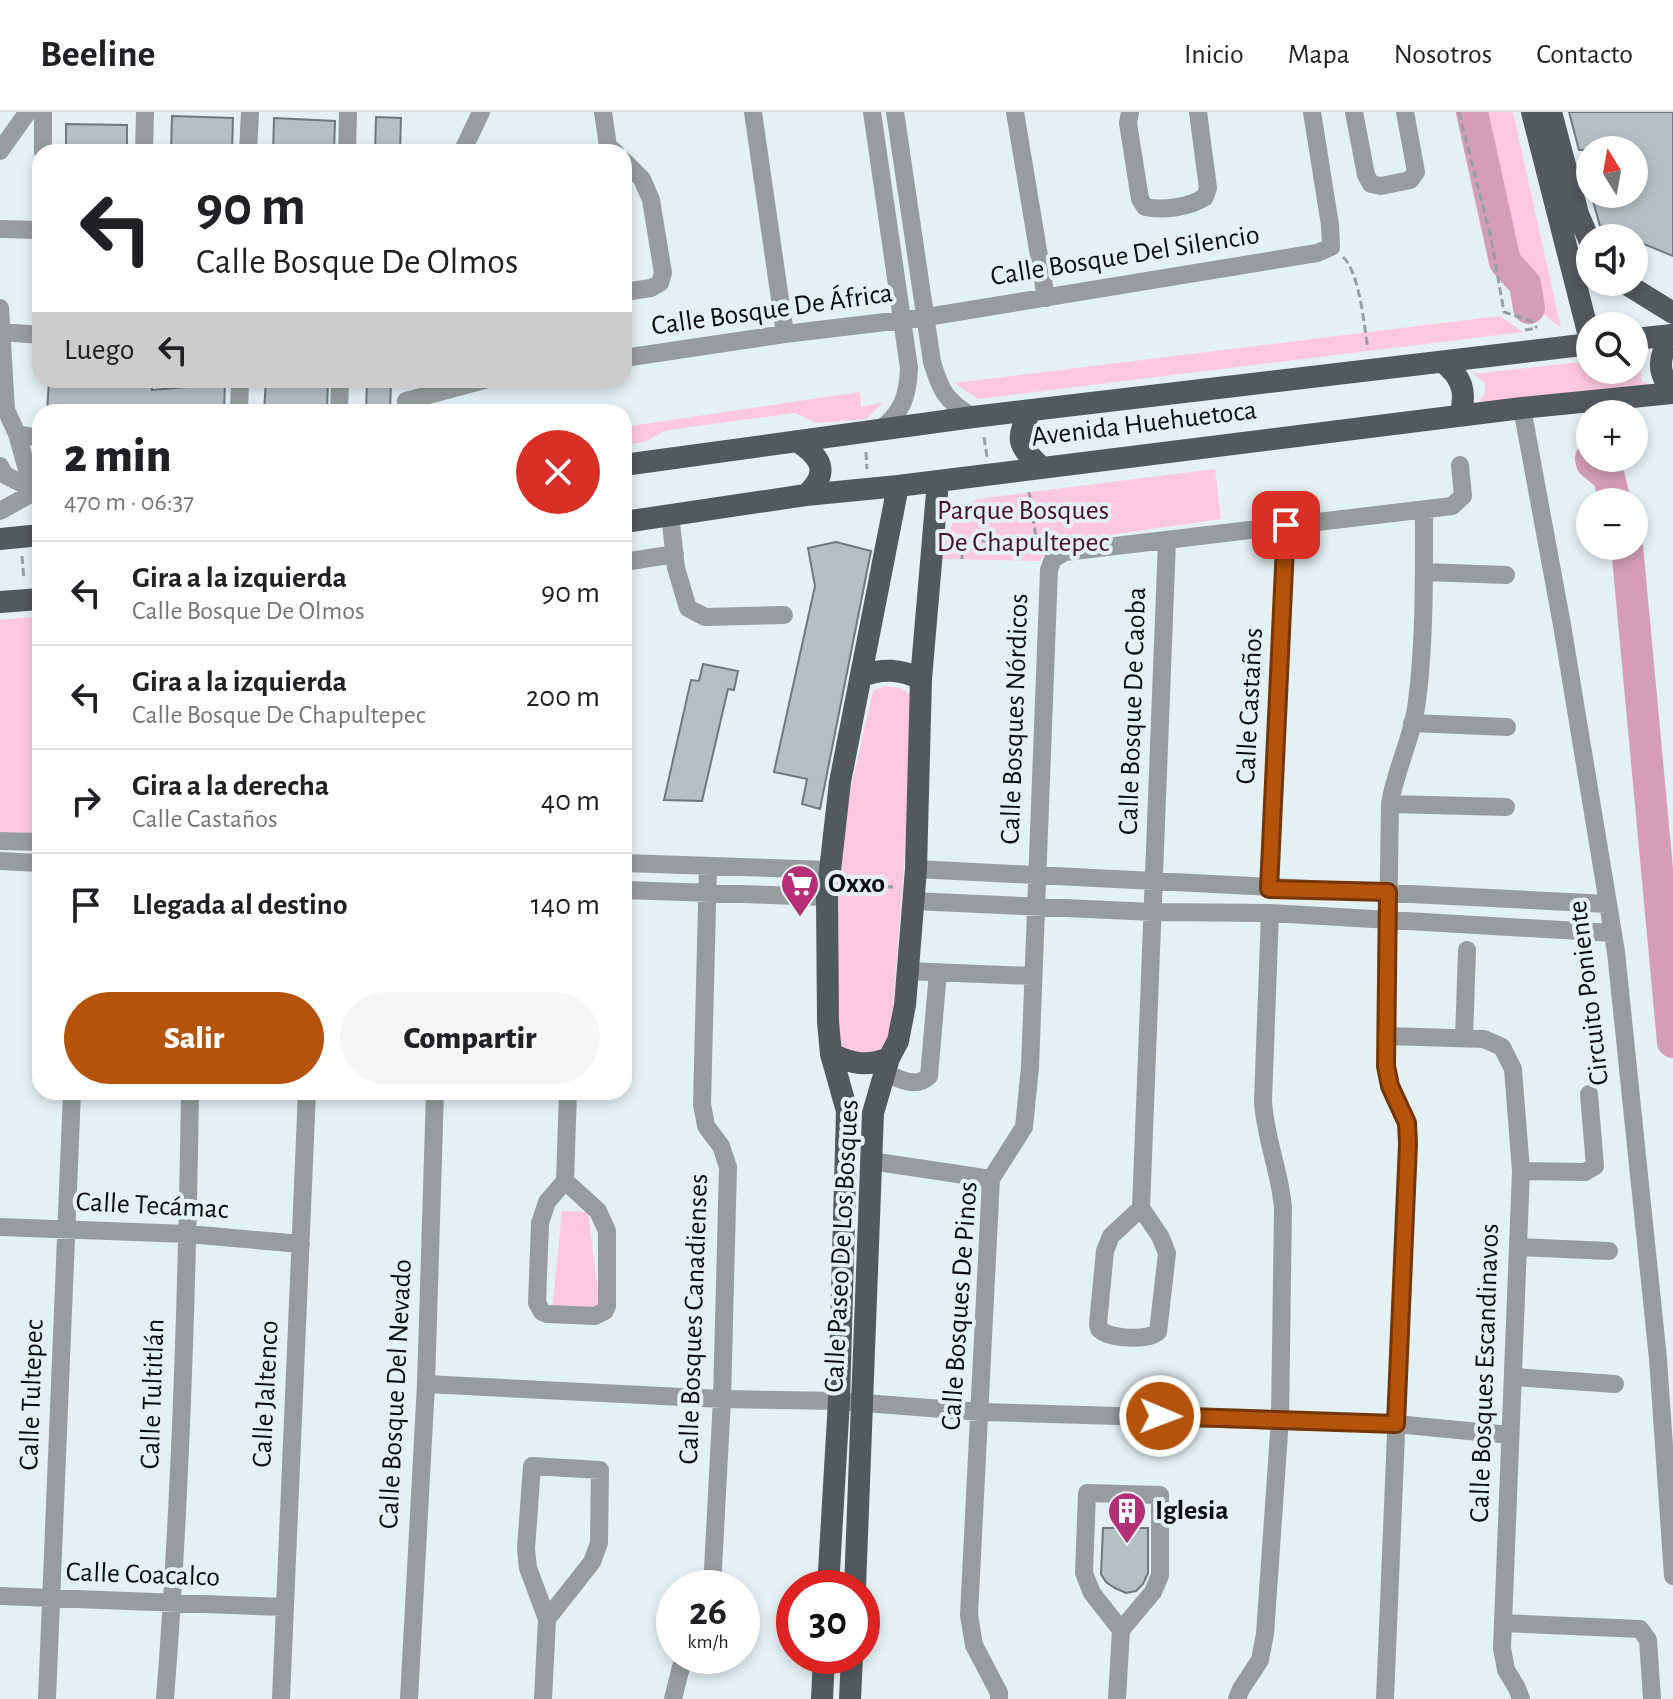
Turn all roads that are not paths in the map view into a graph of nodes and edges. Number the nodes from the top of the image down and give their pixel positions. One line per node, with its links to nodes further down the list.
1 (27, 112): 19 (street); 26 (street)
2 (43, 112): 20 (street)
3 (145, 112): 21 (street)
4 (250, 112): 22 (street)
5 (348, 112): 23 (street)
6 (481, 112): 24 (street)
7 (603, 112): 25 (street)
8 (753, 112): 41 (street)
9 (872, 112): 37 (street)
10 (895, 112): 36 (street)
11 (1015, 112): 33 (street)
12 (1130, 112): 13 (street)
13 (1198, 112)
14 (1312, 112): 33 (street, Calle Bosque Del Silencio)
15 (1354, 112): 16 (street)
16 (1405, 112)
17 (1532, 112): 35 (main road)
18 (1551, 112): 28 (main road)
19 (0, 130)
20 (43, 144)
21 (144, 144)
22 (248, 144)
23 (347, 144)
24 (466, 144)
25 (608, 144)
26 (0, 151)
27 (632, 169): 31 (street)
28 (1582, 224)
29 (0, 229): 30 (street)
30 (32, 230)
31 (632, 291)
32 (1638, 296): 38 (main road)
33 (1046, 298): 36 (street, Calle Bosque Del Silencio)
34 (0, 308): 39 (street)
35 (1582, 312)
36 (927, 317): 37 (street, Calle Bosque De África); 52 (street)
37 (901, 321): 41 (street, Calle Bosque De África); 54 (street)
38 (1672, 328): 42 (main road); 47 (main road)
39 (2, 332): 40 (street); 53 (street)
40 (32, 334)
41 (785, 334): 44 (street, Calle Bosque De África)
42 (1648, 335)
43 (1576, 344): 45 (main road, Avenida Huehuetoca)
44 (632, 357)
45 (1443, 362): 50 (main road, Avenida Huehuetoca); 51 (main road)
46 (454, 388): 48 (street)
47 (1673, 391): 49 (main road, Avenida Huehuetoca)
48 (406, 401)
49 (1522, 408): 51 (main road, Avenida Huehuetoca); 100 (street, Circuito Poniente)
50 (1031, 410): 52 (main road, Avenida Huehuetoca); 59 (main road)
51 (1460, 415): 59 (main road, Avenida Huehuetoca)
52 (977, 417): 54 (main road, Avenida Huehuetoca)
53 (8, 424): 55 (street); 61 (street)
54 (871, 431): 56 (main road, Avenida Huehuetoca)
55 (32, 434)
56 (797, 441): 57 (main road, Avenida Huehuetoca); 66 (main road)
57 (632, 464)
58 (1460, 465): 67 (street, Calle Bosques Nórdicos)
59 (1041, 467): 62 (main road, Avenida Huehuetoca)
60 (2, 472): 64 (street)
61 (32, 480)
62 (938, 481): 63 (main road, Avenida Huehuetoca); 81 (main road, Calle Paseo De Los Bosques)
63 (898, 486): 66 (main road, Avenida Huehuetoca); 80 (main road, Calle Paseo De Los Bosques)
64 (32, 489)
65 (32, 495): 68 (street)
66 (806, 495): 69 (main road, Avenida Huehuetoca)
67 (1424, 510): 71 (street, Calle Bosques Nórdicos); 75 (street)
68 (0, 511)
69 (670, 515): 70 (main road, Avenida Huehuetoca); 73 (street)
70 (632, 521)
71 (1286, 525): 72 (street, Calle Bosques Nórdicos); 96 (street, Calle Castaños)
72 (1167, 541): 92 (street, Calle Bosques Nórdicos); 93 (street, Calle Bosque De Caoba)
73 (675, 554): 74 (street); 79 (street)
74 (632, 561)
75 (1424, 572): 76 (street); 82 (street)
76 (1506, 575)
77 (32, 600): 78 (main road)
78 (0, 602)
79 (784, 615)
80 (861, 676): 81 (main road); 94 (main road, Calle Paseo De Los Bosques)
81 (921, 679): 95 (main road, Calle Paseo De Los Bosques)
82 (1412, 723): 83 (street); 84 (street)
83 (1507, 727)
84 (1390, 804): 85 (street); 98 (street)
85 (1506, 807)
86 (0, 841): 87 (street)
87 (32, 842)
88 (0, 861): 89 (street)
89 (32, 863)
90 (632, 863): 91 (street)
91 (708, 866): 94 (street); 99 (street, Calle Bosques Canadienses)
92 (1037, 876): 93 (street); 95 (street); 101 (street, Calle Bosques De Pinos)
93 (1155, 882): 96 (street); 102 (street, Calle Bosque De Caoba)
94 (829, 884): 99 (street); 112 (main road, Calle Paseo De Los Bosques)
95 (914, 886): 101 (street); 107 (main road, Calle Paseo De Los Bosques)
96 (1269, 889): 98 (street)
97 (632, 890): 99 (street)
98 (1388, 892): 100 (street); 104 (street)
99 (706, 893): 134 (street, Calle Bosques Canadienses)
100 (1608, 904): 105 (street, Circuito Poniente)
101 (1035, 906): 102 (street); 109 (street, Calle Bosques De Pinos)
102 (1153, 912): 103 (street); 124 (street, Calle Bosque De Caoba)
103 (1270, 913): 104 (street); 138 (street)
104 (1387, 920): 105 (street); 110 (street)
105 (1613, 933): 144 (street, Circuito Poniente)
106 (1467, 950): 111 (street)
107 (906, 971): 108 (street); 113 (main road, Calle Paseo De Los Bosques)
108 (938, 972): 109 (street); 113 (street)
109 (1032, 976): 122 (street, Calle Bosques De Pinos)
110 (1386, 1036): 111 (street); 139 (street)
111 (1464, 1038): 121 (street, Calle Bosques Escandinavos)
112 (831, 1054): 113 (main road); 135 (main road, Calle Paseo De Los Bosques)
113 (887, 1066): 120 (main road, Calle Paseo De Los Bosques)
114 (1589, 1094): 121 (street)
115 (72, 1100): 126 (street, Calle Tultepec)
116 (190, 1100): 127 (street, Calle Tultitlán)
117 (307, 1100): 128 (street, Calle Jaltenco)
118 (435, 1100): 132 (street, Calle Bosque Del Nevado)
119 (568, 1100): 123 (street)
120 (871, 1161): 122 (street); 136 (main road, Calle Paseo De Los Bosques)
121 (1521, 1171): 129 (street, Calle Bosques Escandinavos)
122 (991, 1179): 137 (street, Calle Bosques De Pinos)
123 (565, 1181): 123 (street)
124 (1141, 1208): 124 (street)
125 (0, 1227): 126 (street, Calle Tecámac)
126 (66, 1228): 127 (street, Calle Tecámac); 146 (street, Calle Tultepec)
127 (188, 1234): 128 (street, Calle Tecámac); 147 (street, Calle Tultitlán)
128 (301, 1244): 148 (street, Calle Jaltenco)
129 (1518, 1247): 130 (street); 131 (street, Calle Bosques Escandinavos)
130 (1609, 1251)
131 (1514, 1377): 133 (street); 140 (street, Calle Bosques Escandinavos)
132 (426, 1384): 134 (street); 159 (street, Calle Bosque Del Nevado)
133 (1615, 1384)
134 (722, 1399): 135 (street); 141 (street, Calle Bosques Canadienses)
135 (839, 1401): 136 (street); 142 (main road, Calle Paseo De Los Bosques)
136 (863, 1403): 137 (street); 143 (main road, Calle Paseo De Los Bosques)
137 (981, 1412): 138 (street); 155 (street, Calle Bosques De Pinos)
138 (1280, 1419): 139 (street); 165 (street)
139 (1396, 1424): 140 (street); 166 (street)
140 (1510, 1435): 150 (street, Calle Bosques Escandinavos)
141 (713, 1570)
142 (829, 1570)
143 (856, 1570)
144 (1673, 1576)
145 (0, 1596): 146 (street, Calle Coacalco)
146 (53, 1600): 147 (street, Calle Coacalco); 156 (street, Calle Tultepec)
147 (172, 1604): 148 (street, Calle Coacalco); 157 (street, Calle Tultitlán)
148 (283, 1607): 158 (street, Calle Jaltenco)
149 (547, 1619): 149 (street); 160 (street)
150 (1503, 1623): 167 (street, Calle Bosques Escandinavos); 168 (street)
151 (1121, 1630): 151 (street); 164 (street)
152 (679, 1674): 161 (street)
153 (823, 1674): 162 (main road)
154 (851, 1674): 163 (main road)
155 (999, 1696)
156 (47, 1699)
157 (165, 1699)
158 (281, 1699)
159 (409, 1699)
160 (543, 1699)
161 (673, 1699)
162 (822, 1699)
163 (850, 1699)
164 (1117, 1699)
165 (1237, 1699)
166 (1385, 1699)
167 (1521, 1699)
168 (1652, 1699)

